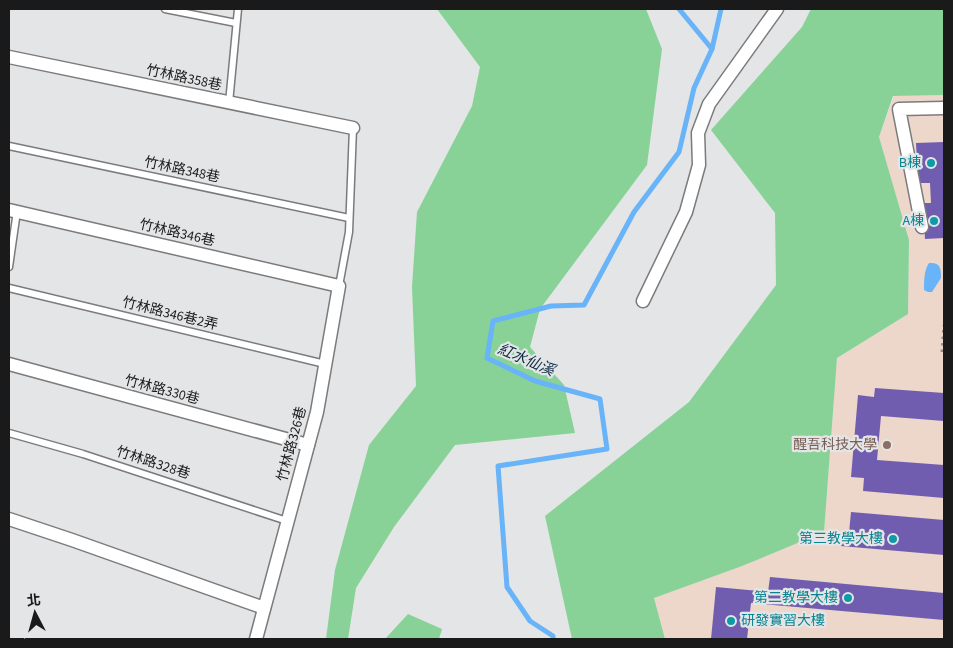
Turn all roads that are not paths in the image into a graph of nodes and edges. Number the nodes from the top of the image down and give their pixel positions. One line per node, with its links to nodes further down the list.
1 (164, 9): 4 (lane)
2 (238, 9): 4 (lane)
3 (777, 9): 16 (street)
4 (236, 22): 6 (lane)
5 (9, 57): 6 (street, 竹林路358巷)
6 (229, 103): 8 (street, 竹林路358巷)
7 (944, 108): 12 (street)
8 (353, 128): 11 (lane)
9 (9, 146): 11 (lane, 竹林路348巷)
10 (13, 210): 13 (lane); 14 (street, 竹林路346巷)
11 (349, 218): 14 (lane)
12 (922, 227)
13 (9, 267)
14 (339, 286): 18 (street, 竹林路326巷)
15 (9, 288): 18 (lane, 竹林路346巷2弄)
16 (643, 301)
17 (9, 364): 20 (street, 竹林路330巷)
18 (325, 364): 20 (street, 竹林路326巷)
19 (9, 433): 22 (lane, 竹林路328巷)
20 (308, 445): 22 (street, 竹林路326巷)
21 (9, 519): 23 (street)
22 (287, 521): 23 (street, 竹林路326巷)
23 (264, 608): 24 (street, 竹林路326巷)
24 (256, 639)

